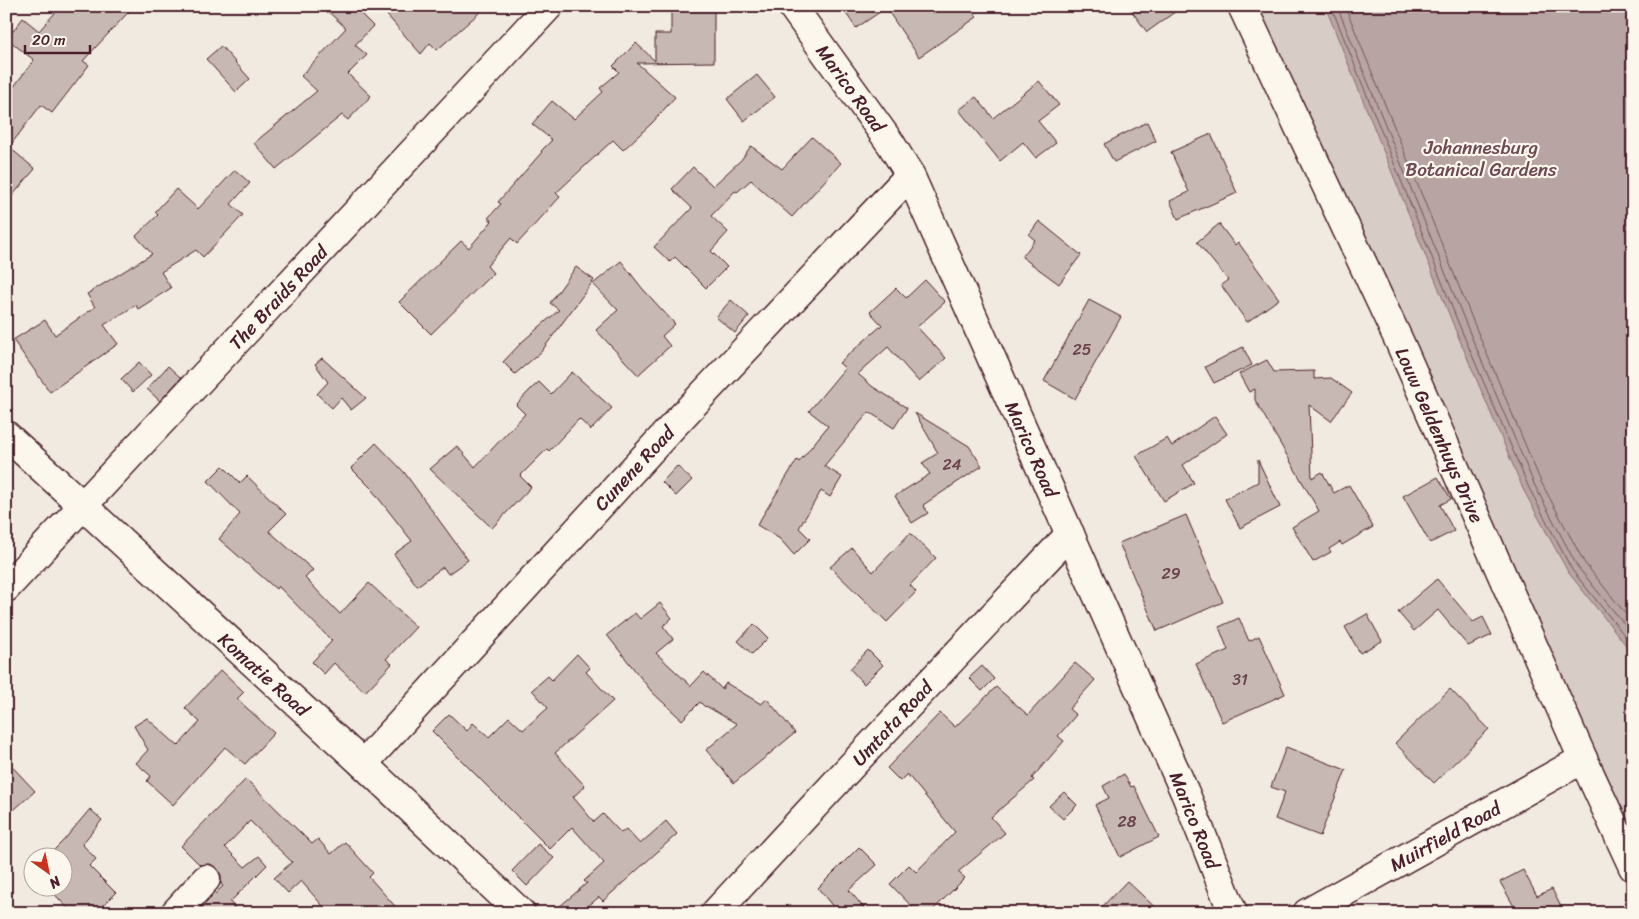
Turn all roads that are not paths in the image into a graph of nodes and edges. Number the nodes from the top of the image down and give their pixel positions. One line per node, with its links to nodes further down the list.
1 (550, 6): 6 (street, The Braids Road)
2 (792, 6): 4 (street, Marico Road)
3 (1242, 6): 9 (street, Louw Geldenhuys Drive)
4 (910, 175): 7 (street, Marico Road); 10 (street, Cunene Road)
5 (6, 436): 6 (street, Komatie Road)
6 (82, 506): 8 (street, The Braids Road); 10 (street, Komatie Road)
7 (1070, 534): 15 (street, Umtata Road); 16 (street, Marico Road)
8 (6, 588)
9 (1583, 759): 11 (street, Louw Geldenhuys Drive); 17 (street, Muirfield Road)
10 (363, 764): 14 (street, Komatie Road)
11 (1633, 867)
12 (206, 879): 13 (street)
13 (175, 913)
14 (521, 913)
15 (715, 913)
16 (1233, 913)
17 (1306, 913)

